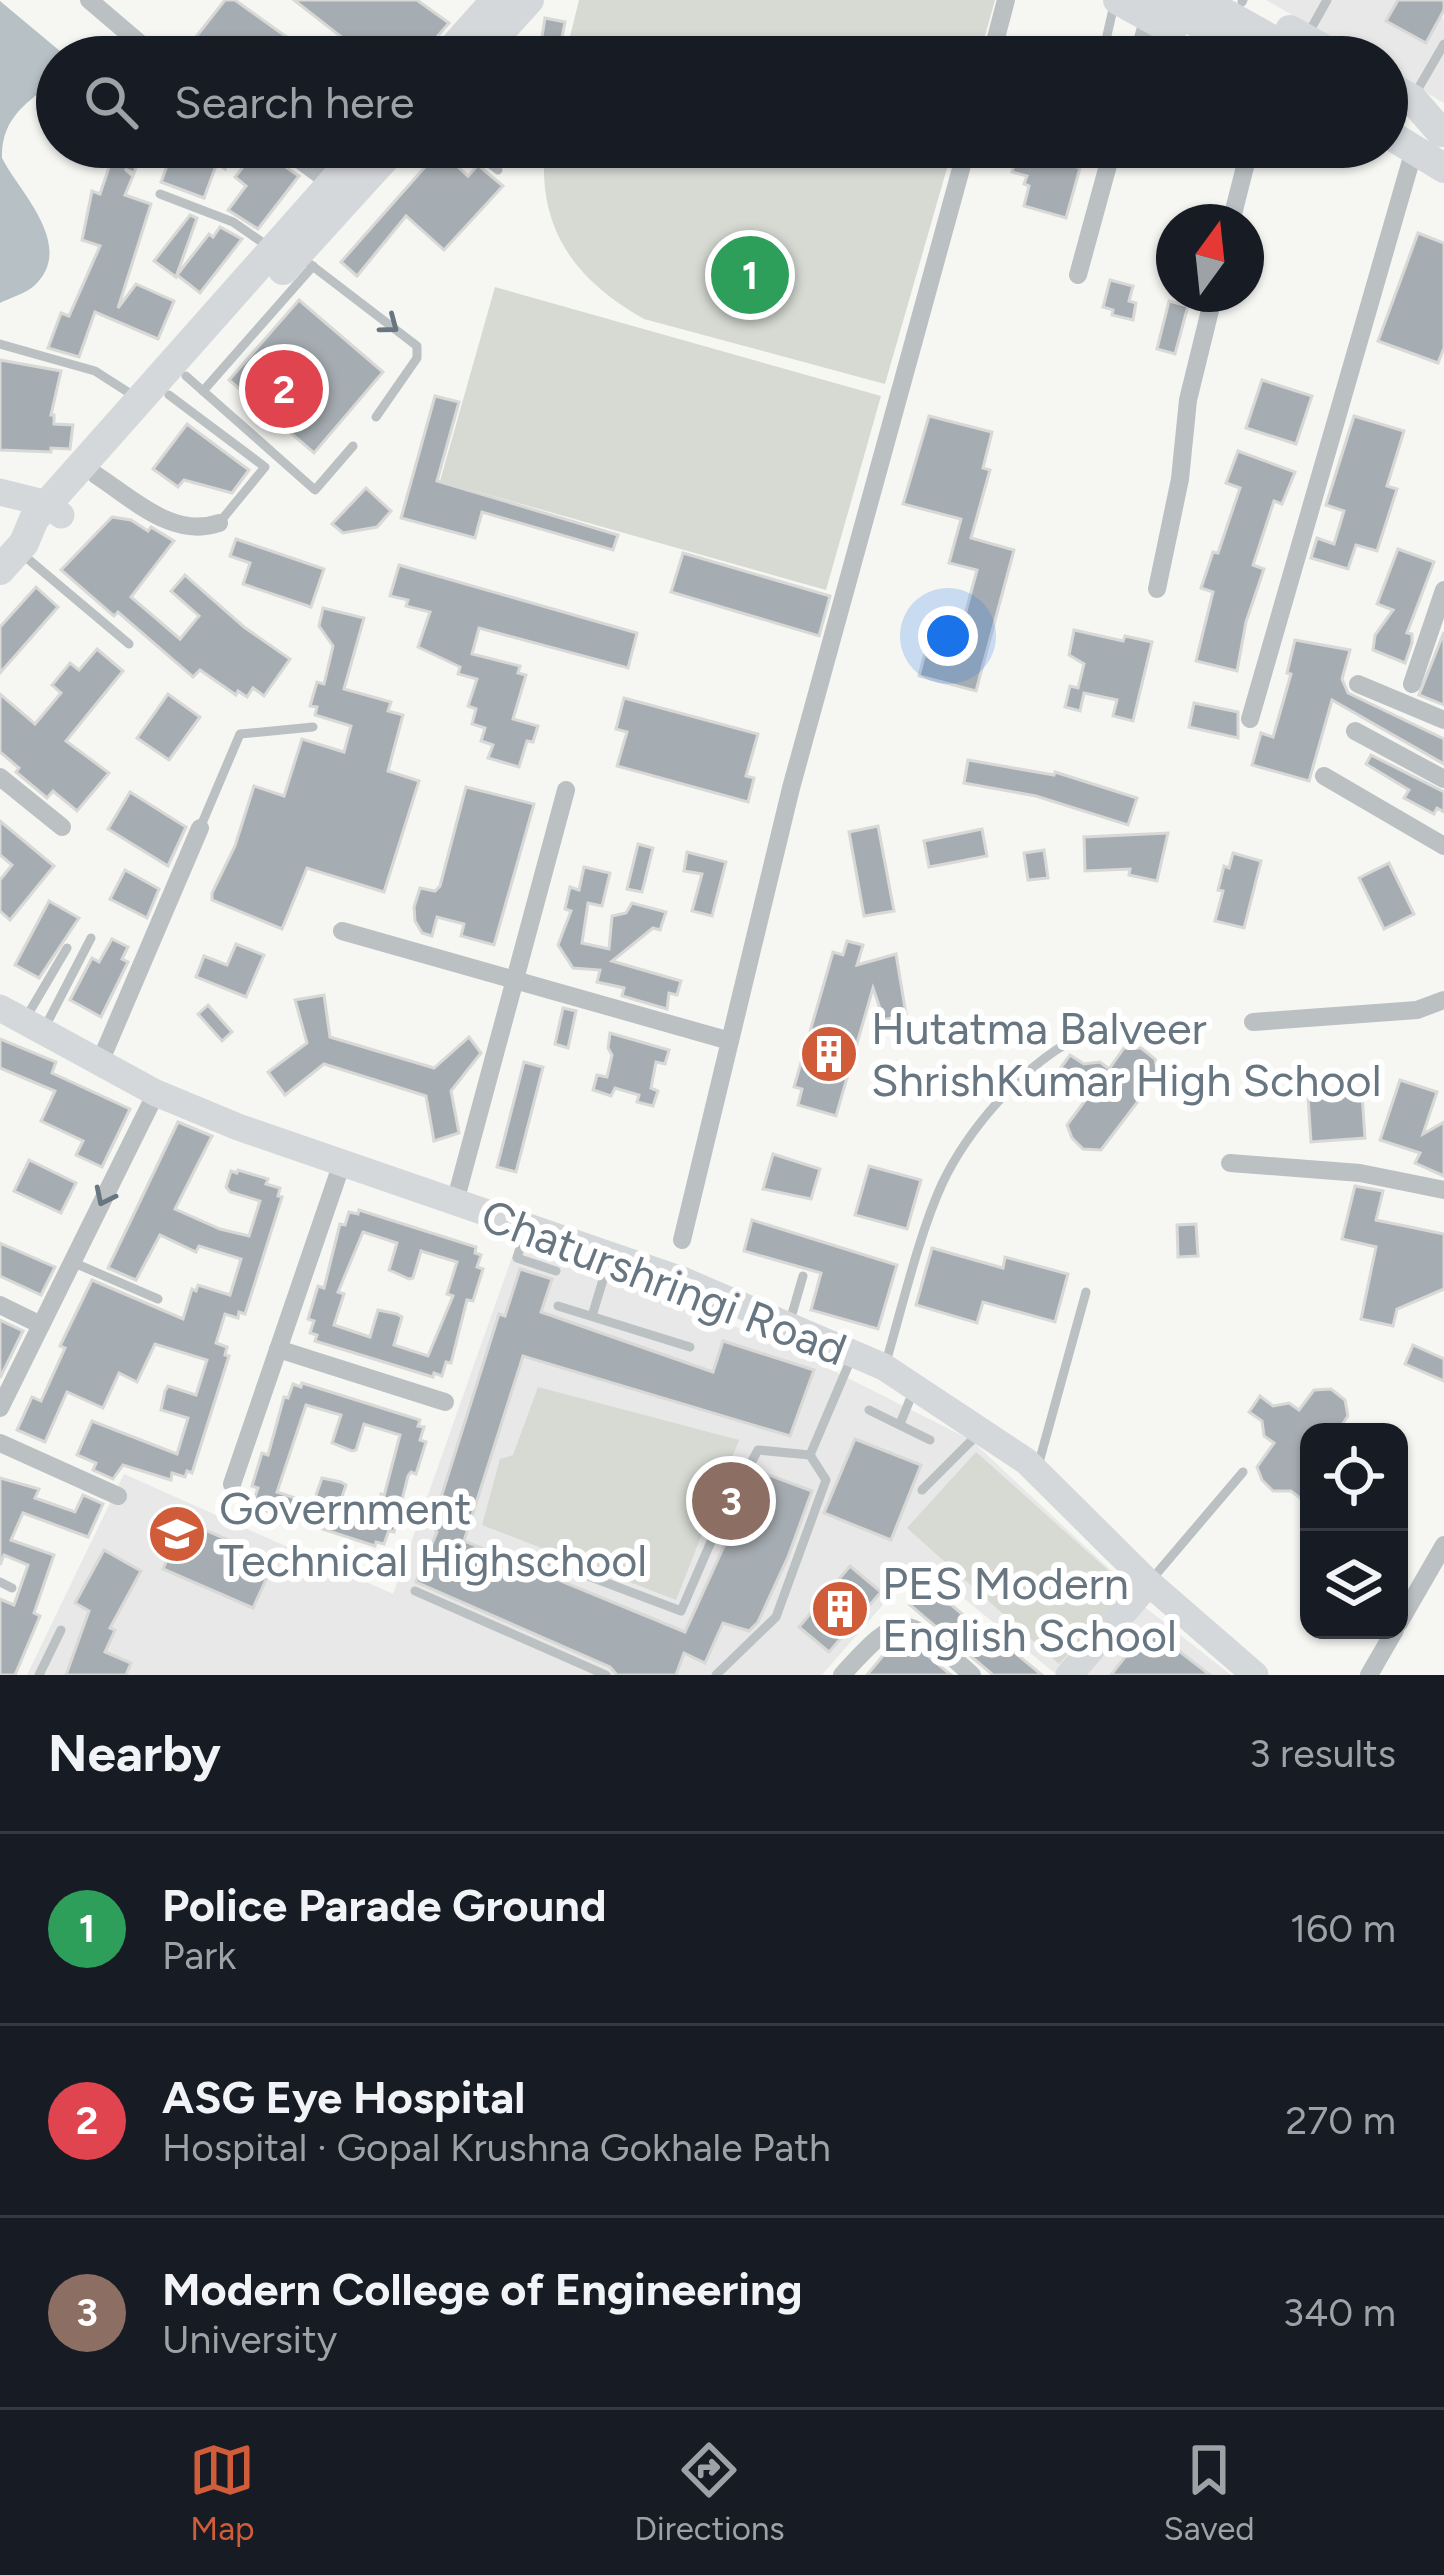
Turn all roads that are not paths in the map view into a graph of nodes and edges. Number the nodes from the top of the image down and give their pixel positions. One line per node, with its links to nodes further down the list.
1 (89, 0): 10 (street)
2 (530, 0): 12 (main road)
3 (1006, 0): 13 (street)
4 (1117, 0): 9 (main road); 14 (lane)
5 (1201, 0): 17 (main road)
6 (1241, 1): 18 (main road)
7 (1325, 1): 19 (lane)
8 (482, 4): 11 (main road)
9 (1152, 9): 15 (main road); 16 (main road)
10 (131, 36)
11 (460, 36)
12 (497, 36)
13 (997, 36)
14 (1108, 36)
15 (1190, 36)
16 (1212, 36)
17 (1278, 36)
18 (1288, 36)
19 (1309, 36)
20 (1444, 44): 21 (lane)
21 (1408, 81)
22 (1408, 105): 23 (main road)
23 (1443, 131)
24 (1408, 146): 25 (main road)
25 (1414, 150): 33 (main road); 57 (street)
26 (311, 168): 35 (street)
27 (346, 168): 35 (main road)
28 (376, 168): 38 (main road)
29 (495, 168): 34 (lane)
30 (961, 168): 75 (street)
31 (1107, 168): 39 (street)
32 (1245, 168): 37 (street)
33 (1444, 168)
34 (498, 170)
35 (332, 184): 38 (main road)
36 (160, 194): 38 (lane)
37 (1236, 204)
38 (295, 257): 42 (main road); 42 (main road); 43 (lane, one-way to 43)
39 (1078, 275)
40 (1210, 312): 51 (street)
41 (0, 344): 42 (lane)
42 (175, 391): 44 (lane); 45 (main road); 48 (main road); 49 (lane)
43 (376, 417)
44 (353, 446)
45 (96, 475): 48 (main road); 49 (street)
46 (0, 492): 48 (street)
47 (0, 503): 50 (street)
48 (55, 510): 50 (main road)
49 (219, 523)
50 (17, 557): 52 (main road); 54 (lane)
51 (1157, 589)
52 (0, 591)
53 (1442, 601): 55 (street)
54 (129, 644)
55 (1412, 683)
56 (1358, 684): 58 (street)
57 (1250, 719)
58 (1444, 720)
59 (314, 727): 66 (lane)
60 (1355, 731): 63 (street)
61 (1324, 776): 67 (street)
62 (0, 777): 65 (street)
63 (1444, 779)
64 (566, 790): 71 (street)
65 (62, 827)
66 (200, 828): 77 (street)
67 (1444, 846)
68 (342, 931): 71 (street)
69 (91, 938): 73 (lane)
70 (68, 948): 73 (lane)
71 (515, 979): 75 (street); 82 (street)
72 (1444, 1000): 74 (street)
73 (22, 1020): 77 (street, Chaturshringi Road)
74 (1253, 1022)
75 (730, 1041): 84 (street)
76 (1071, 1041): 99 (lane)
77 (100, 1062): 78 (street, Chaturshringi Road)
78 (155, 1093): 79 (street, Chaturshringi Road); 86 (street, one-way to 86)
79 (342, 1163): 82 (street, Chaturshringi Road); 97 (street)
80 (1230, 1163): 81 (street)
81 (1444, 1190)
82 (455, 1202): 83 (street, Chaturshringi Road)
83 (526, 1227): 85 (street, Chaturshringi Road); 87 (lane)
84 (682, 1240)
85 (610, 1255): 93 (lane); 95 (street, Chaturshringi Road)
86 (72, 1262): 90 (lane); 94 (street)
87 (556, 1271)
88 (803, 1276): 95 (lane)
89 (1086, 1292): 109 (lane)
90 (158, 1299)
91 (0, 1305): 94 (street)
92 (558, 1306): 93 (lane)
93 (592, 1316): 96 (lane)
94 (41, 1325): 102 (street)
95 (789, 1326): 98 (street, Chaturshringi Road)
96 (690, 1347)
97 (278, 1349): 101 (street); 111 (street)
98 (854, 1354): 99 (street, Chaturshringi Road); 108 (lane)
99 (884, 1367): 100 (street, Chaturshringi Road)
100 (915, 1388): 104 (lane); 105 (street, Chaturshringi Road)
101 (446, 1402)
102 (0, 1408)
103 (869, 1410): 104 (lane)
104 (899, 1424): 106 (lane)
105 (981, 1431): 109 (street, Chaturshringi Road); 112 (lane)
106 (930, 1440)
107 (0, 1443): 113 (street)
108 (810, 1455): 115 (lane); 125 (lane)
109 (1036, 1472): 117 (street, Chaturshringi Road)
110 (1243, 1472): 117 (lane)
111 (232, 1484)
112 (922, 1490)
113 (118, 1496)
114 (1444, 1545): 120 (street)
115 (530, 1554)
116 (0, 1582): 118 (lane)
117 (1149, 1582): 128 (street); 129 (street, Chaturshringi Road)
118 (12, 1588)
119 (415, 1591): 124 (lane)
120 (1408, 1607)
121 (61, 1630): 123 (lane)
122 (1390, 1639): 130 (street)
123 (39, 1675)
124 (606, 1675)
125 (716, 1675)
126 (842, 1675): 127 (street)
127 (971, 1675)
128 (1069, 1675)
129 (1255, 1675)
130 (1369, 1675)

